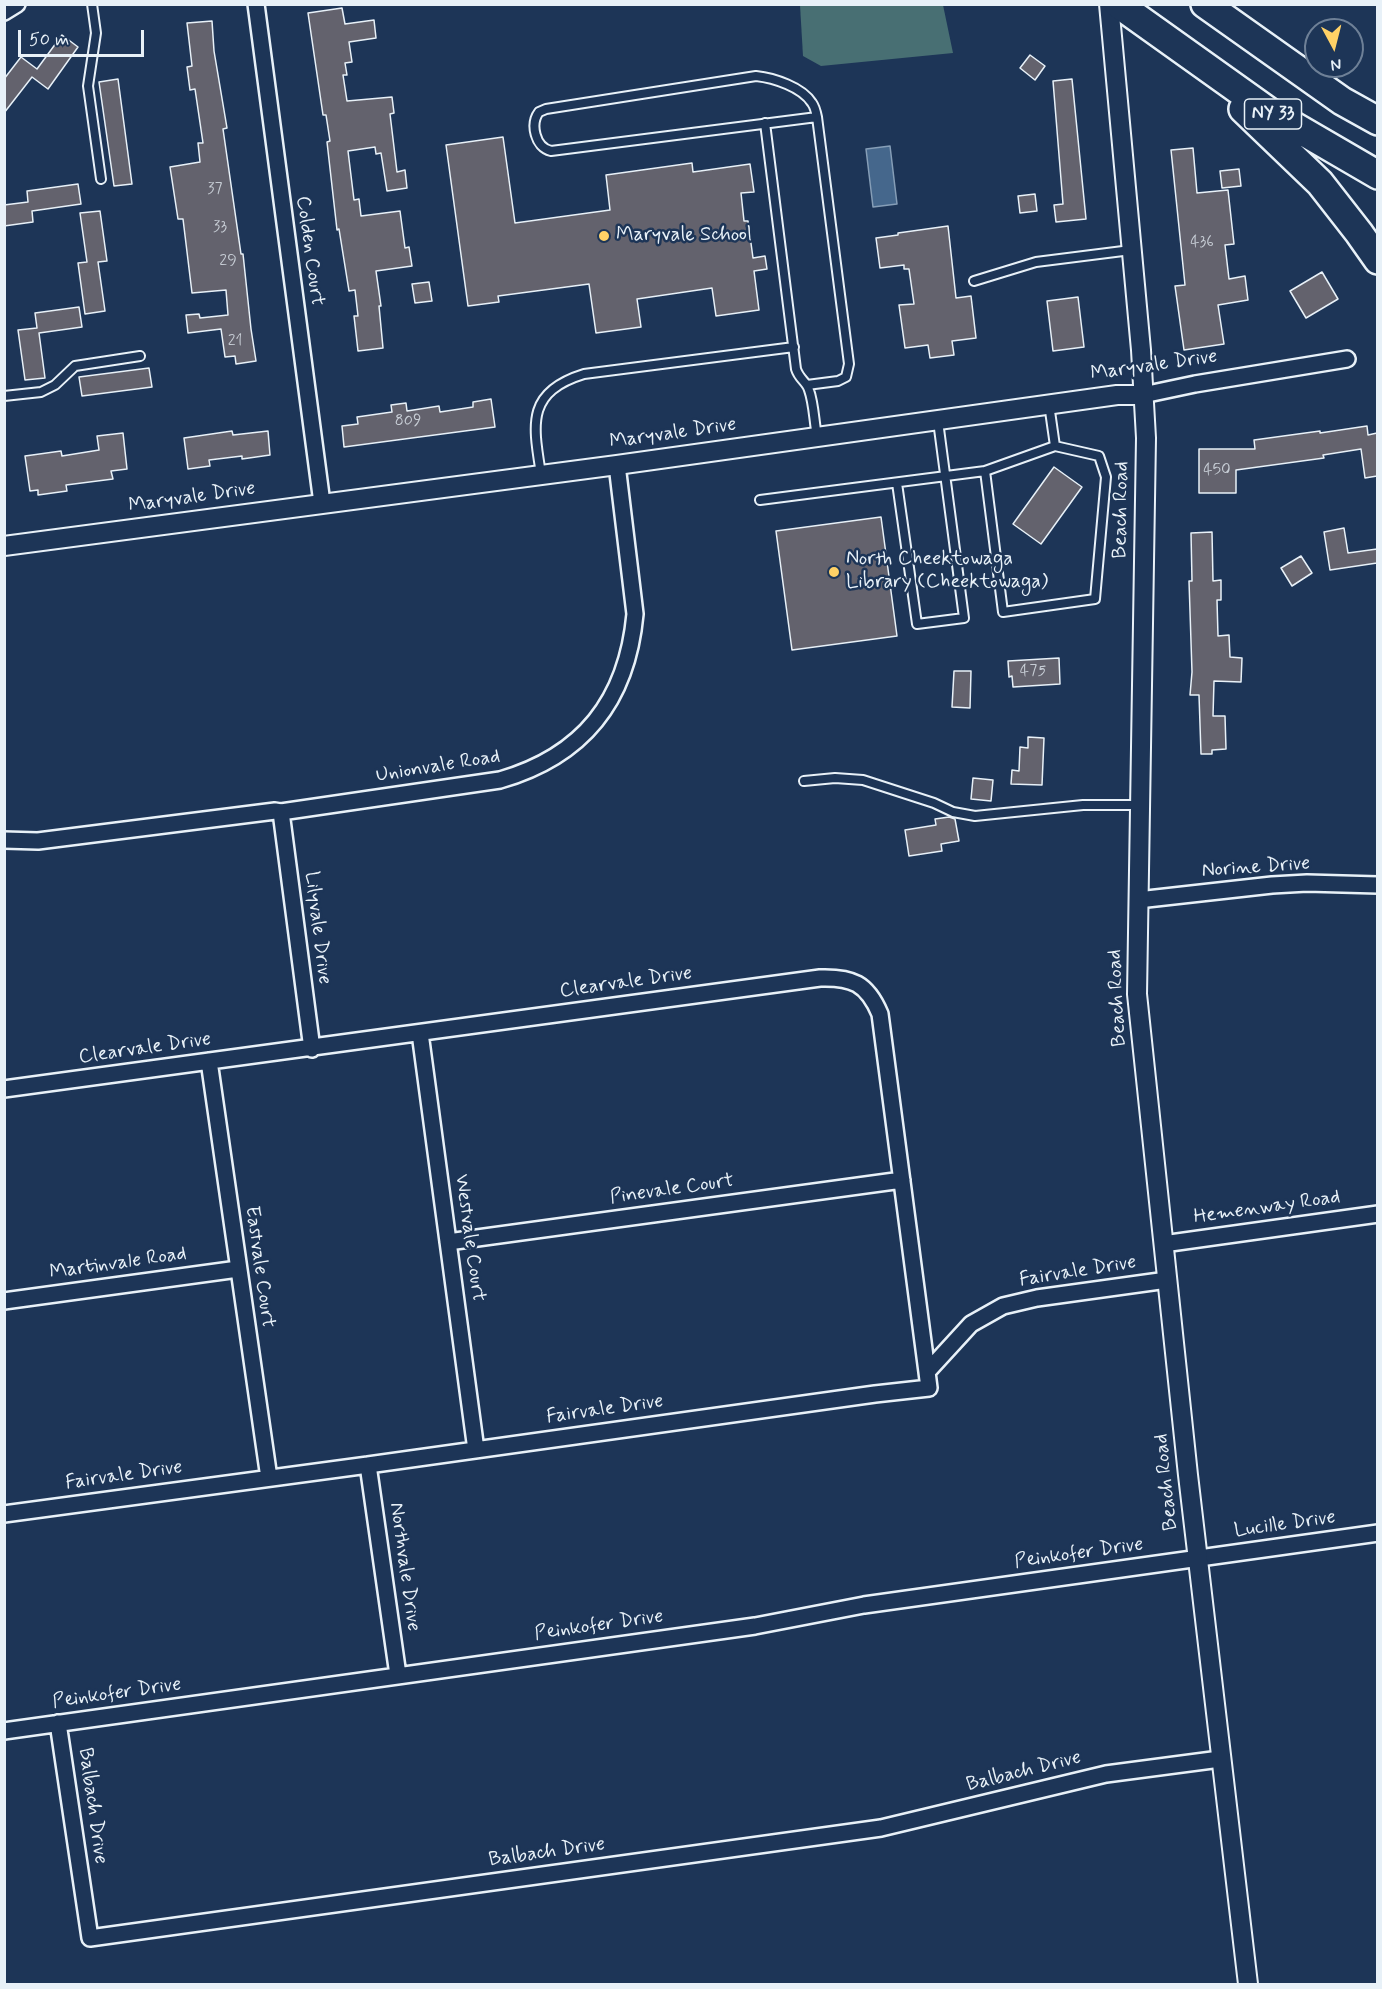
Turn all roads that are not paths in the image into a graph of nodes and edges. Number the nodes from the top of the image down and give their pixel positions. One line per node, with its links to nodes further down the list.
1 (17, 4): 7 (street)
2 (92, 4): 13 (lane)
3 (256, 4): 33 (street, Colden Court)
4 (1109, 4): 14 (street, Beach Road)
5 (1118, 4): 8 (highway, NY 33)
6 (1205, 4): 10 (highway, NY 33)
7 (4, 12)
8 (1174, 44): 12 (highway, NY 33); 15 (highway)
9 (817, 117): 11 (lane); 11 (lane); 20 (lane)
10 (1377, 121)
11 (765, 123): 17 (lane)
12 (1377, 175)
13 (101, 179)
14 (1131, 250): 16 (lane); 21 (street, Beach Road)
15 (1377, 260)
16 (975, 281)
17 (794, 347): 20 (lane); 29 (lane)
18 (140, 356): 22 (lane)
19 (1347, 359): 21 (street, Maryvale Drive)
20 (807, 385): 25 (lane)
21 (1143, 395): 23 (street, Maryvale Drive); 36 (street, Beach Road)
22 (4, 396)
23 (1049, 404): 24 (street, Maryvale Drive); 26 (lane)
24 (938, 420): 25 (street, Maryvale Drive); 30 (lane)
25 (817, 437): 27 (street, Maryvale Drive)
26 (1055, 446): 28 (lane); 28 (lane)
27 (617, 465): 29 (street, Maryvale Drive); 37 (street, Unionvale Road)
28 (985, 471): 30 (lane)
29 (541, 475): 33 (street, Maryvale Drive)
30 (944, 477): 31 (lane); 31 (lane)
31 (897, 483): 32 (lane)
32 (760, 500)
33 (322, 503): 34 (street, Maryvale Drive)
34 (4, 546)
35 (804, 781): 36 (lane)
36 (1140, 805): 40 (street, Beach Road)
37 (281, 812): 38 (street, Unionvale Road); 42 (street, Lilyvale Drive)
38 (4, 840)
39 (1377, 885): 40 (street, Norine Drive)
40 (1138, 900): 48 (street, Beach Road)
41 (420, 1033): 42 (street, Clearvale Drive); 45 (street, Clearvale Drive); 47 (street, Westvale Court)
42 (312, 1049): 43 (street, Clearvale Drive)
43 (209, 1061): 44 (street, Clearvale Drive); 49 (street, Eastvale Court)
44 (4, 1089)
45 (902, 1180): 47 (street, Pinevale Court); 52 (street, Clearvale Drive)
46 (1377, 1214): 48 (street, Hemenway Road)
47 (448, 1242): 53 (street, Westvale Court)
48 (1163, 1244): 50 (street, Beach Road)
49 (238, 1269): 51 (street, Martinvale Road); 55 (street, Eastvale Court)
50 (1167, 1280): 52 (street, Fairvale Drive); 58 (street, Beach Road)
51 (4, 1301)
52 (927, 1372): 53 (street, Fairvale Drive)
53 (476, 1450): 54 (street, Fairvale Drive)
54 (369, 1466): 55 (street, Fairvale Drive); 59 (street, Northvale Drive)
55 (269, 1478): 56 (street, Fairvale Drive)
56 (4, 1514)
57 (1377, 1533): 58 (street, Lucille Drive)
58 (1198, 1558): 59 (street, Peinkofer Drive); 62 (street, Beach Road)
59 (398, 1675): 60 (street, Peinkofer Drive)
60 (58, 1723): 61 (street, Peinkofer Drive); 62 (street, Balbach Drive)
61 (4, 1731)
62 (1221, 1759): 63 (street, Beach Road)
63 (1248, 1984)

